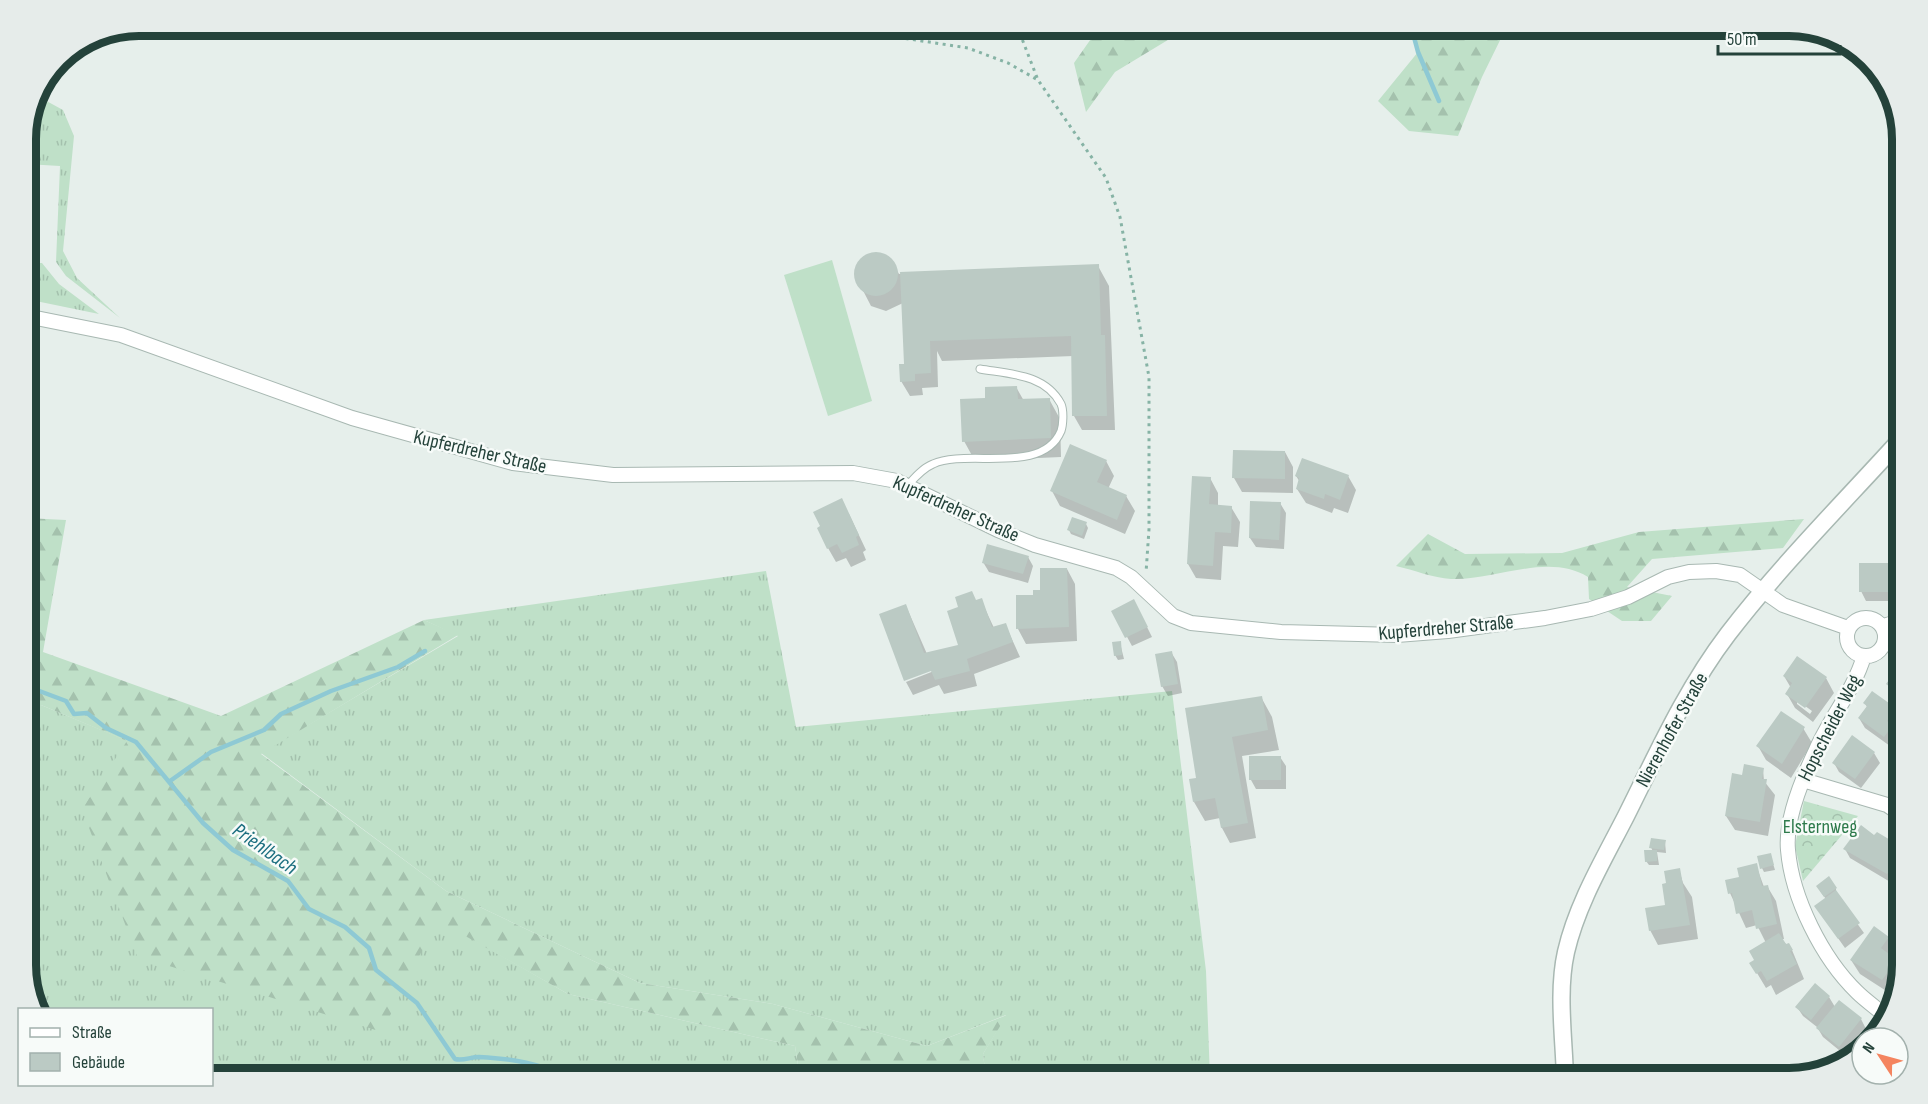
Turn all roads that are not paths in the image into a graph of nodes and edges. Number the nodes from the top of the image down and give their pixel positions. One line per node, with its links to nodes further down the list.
1 (36, 318): 4 (street, Kupferdreher Straße)
2 (980, 369): 4 (lane)
3 (1892, 449): 5 (street, Nierenhofer Straße)
4 (908, 485): 5 (street, Kupferdreher Straße)
5 (1764, 590): 8 (street, Kupferdreher Straße); 13 (street, Nierenhofer Straße)
6 (1892, 623): 7 (street)
7 (1884, 626): 8 (street); 9 (street)
8 (1848, 628): 9 (street)
9 (1864, 656): 10 (street, Hopscheider Weg)
10 (1803, 780): 11 (street); 12 (street, Hopscheider Weg)
11 (1892, 809)
12 (1880, 1011)
13 (1565, 1068)

